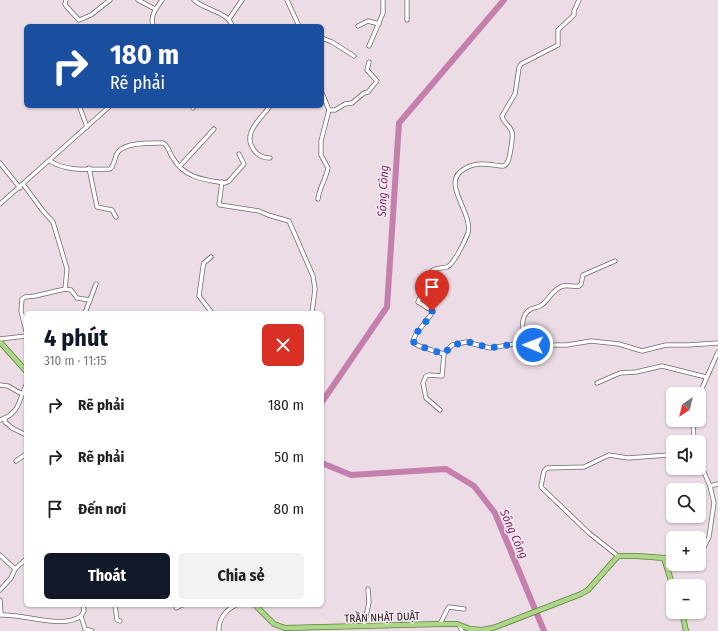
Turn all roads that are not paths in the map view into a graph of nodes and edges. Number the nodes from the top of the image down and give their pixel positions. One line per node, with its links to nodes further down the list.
1 (66, 0): 2 (street)
2 (110, 0)
3 (138, 0): 11 (street)
4 (162, 0): 11 (street)
5 (194, 0): 12 (street)
6 (242, 0): 12 (street)
7 (287, 0): 16 (street)
8 (383, 0): 17 (street)
9 (407, 0): 13 (street)
10 (579, 0): 56 (street)
11 (155, 9): 14 (street)
12 (229, 19): 15 (street)
13 (407, 20)
14 (153, 24)
15 (231, 24)
16 (298, 24)
17 (379, 24): 18 (street); 20 (street)
18 (358, 26)
19 (324, 39): 21 (street)
20 (369, 46)
21 (354, 56)
22 (370, 62): 27 (street)
23 (324, 98): 27 (street)
24 (80, 108): 28 (street)
25 (108, 108): 28 (street)
26 (268, 108): 31 (street)
27 (329, 110): 38 (street)
28 (87, 127): 32 (street)
29 (214, 129): 34 (street)
30 (239, 154): 36 (street)
31 (270, 158)
32 (50, 161): 35 (street); 37 (street)
33 (0, 163): 37 (street)
34 (180, 166): 35 (street); 36 (street)
35 (89, 168): 40 (street)
36 (222, 182): 48 (street)
37 (21, 186): 39 (street); 44 (street)
38 (318, 199)
39 (0, 204)
40 (116, 217)
41 (211, 257): 47 (street)
42 (615, 261): 53 (street)
43 (96, 284): 45 (street)
44 (65, 289): 45 (street); 49 (street)
45 (90, 300): 46 (street)
46 (87, 311)
47 (210, 311)
48 (312, 311)
49 (24, 323)
50 (24, 336): 51 (street)
51 (0, 339)
52 (0, 342): 57 (main road)
53 (523, 343): 54 (street); 56 (street)
54 (718, 343)
55 (718, 352): 58 (street)
56 (444, 354): 64 (street)
57 (24, 369)
58 (706, 377): 59 (street); 61 (street)
59 (597, 383)
60 (0, 385): 63 (street)
61 (702, 387)
62 (24, 390): 63 (street)
63 (22, 394): 65 (street)
64 (440, 410)
65 (5, 418): 66 (street); 67 (street)
66 (0, 420)
67 (24, 434)
68 (24, 455): 70 (street)
69 (666, 455): 76 (street)
70 (16, 461)
71 (705, 475): 73 (street)
72 (718, 484): 73 (street)
73 (710, 486): 74 (street)
74 (706, 542)
75 (0, 554): 79 (street)
76 (618, 556): 77 (main road); 94 (main road, TRẦN NHẬT DUẬT)
77 (664, 558): 80 (main road)
78 (24, 561): 79 (street)
79 (15, 569): 82 (street)
80 (671, 579)
81 (368, 589): 95 (street)
82 (0, 590)
83 (0, 600): 89 (street)
84 (83, 607): 90 (street)
85 (115, 607): 92 (street)
86 (233, 607): 98 (street)
87 (257, 607): 96 (main road, TRẦN NHẬT DUẬT)
88 (464, 609): 93 (street)
89 (0, 615): 90 (street)
90 (81, 616): 97 (street)
91 (683, 619): 100 (main road)
92 (120, 621)
93 (440, 624): 94 (main road, TRẦN NHẬT DUẬT); 95 (main road, TRẦN NHẬT DUẬT)
94 (458, 625): 99 (street)
95 (364, 626): 96 (main road, TRẦN NHẬT DUẬT)
96 (310, 630)
97 (92, 631)
98 (219, 631)
99 (462, 631)
100 (686, 631)

